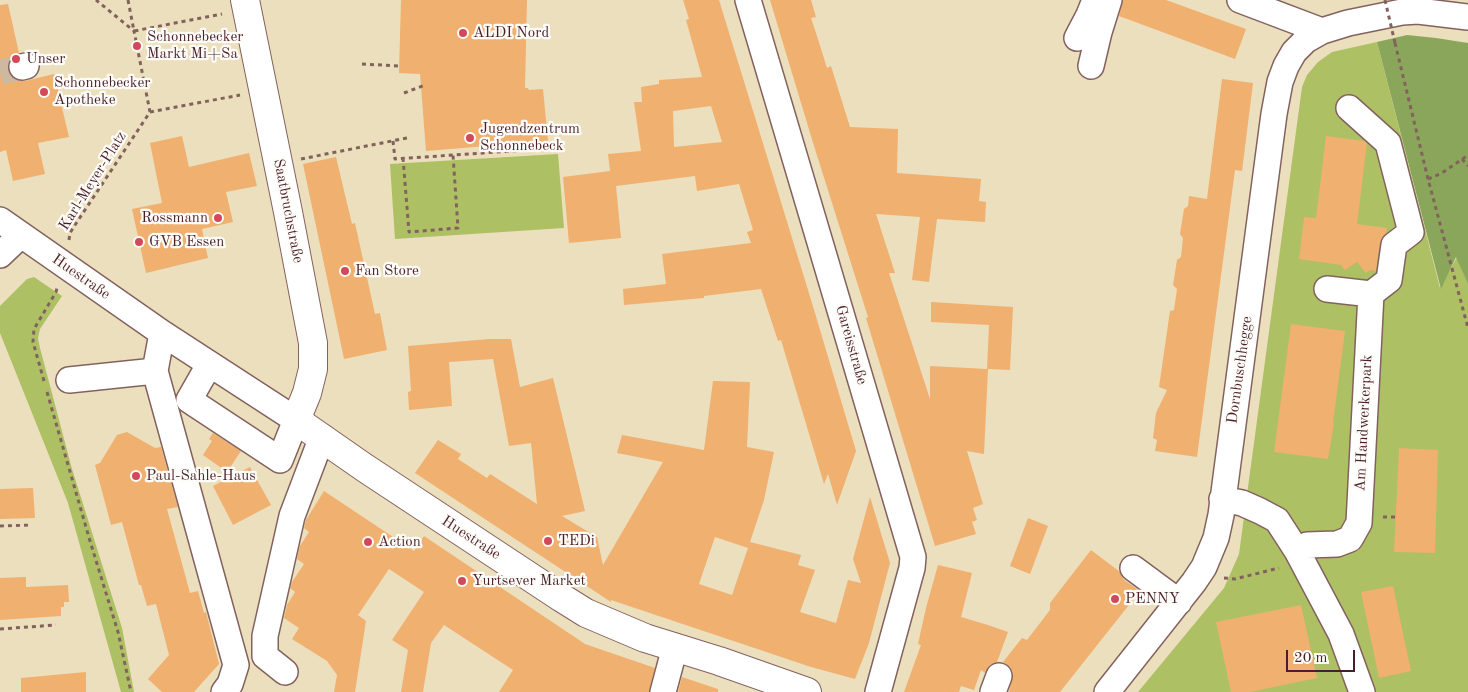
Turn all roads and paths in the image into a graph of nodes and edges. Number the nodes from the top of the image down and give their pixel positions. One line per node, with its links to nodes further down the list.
1 (96, 0): 11 (path)
2 (128, 0): 11 (path)
3 (748, 0): 63 (street, Gareisstraße)
4 (1095, 0): 12 (street)
5 (1109, 0): 15 (street)
6 (1240, 0): 10 (street)
7 (1385, 0): 32 (path, bridge)
8 (246, 5): 11 (path); 17 (main road, Saatbruchstraße)
9 (1468, 17): 10 (street, Dornbuschhegge)
10 (1322, 31): 46 (street, Dornbuschhegge)
11 (134, 32): 20 (path)
12 (1077, 38)
13 (362, 64): 14 (path)
14 (399, 66)
15 (1091, 66)
16 (425, 85): 18 (path)
17 (264, 90): 20 (path); 30 (main road, Saatbruchstraße)
18 (404, 93)
19 (1349, 108): 38 (street)
20 (150, 112): 36 (path, Karl-Meyer-Platz)
21 (407, 138): 22 (path)
22 (393, 141): 28 (path); 30 (path)
23 (476, 147): 25 (path)
24 (556, 148): 25 (path)
25 (476, 153): 26 (path)
26 (453, 155): 28 (path); 28 (path)
27 (1468, 155): 29 (path)
28 (403, 158)
29 (1462, 159): 31 (path); 32 (path)
30 (278, 163): 44 (main road, Saatbruchstraße)
31 (1468, 166)
32 (1428, 179): 39 (path)
33 (0, 220): 34 (street, Huestraße)
34 (21, 235): 35 (street); 36 (street, Huestraße)
35 (0, 255)
36 (64, 264): 40 (street, Huestraße); 59 (path, Karl-Meyer-Platz)
37 (1327, 289): 38 (street)
38 (1370, 298): 51 (street, Am Handwerkerpark)
39 (1468, 328)
40 (162, 333): 41 (street, Huestraße); 42 (street)
41 (209, 365): 44 (street, Huestraße); 44 (street)
42 (155, 371): 43 (street); 60 (street)
43 (69, 380)
44 (296, 420): 45 (main road, Huestraße)
45 (322, 437): 57 (main road, Huestraße); 58 (street)
46 (1222, 500): 51 (street); 52 (street, Dornbuschhegge)
47 (1385, 517): 48 (path)
48 (1396, 518)
49 (32, 525): 50 (path)
50 (0, 526)
51 (1301, 558): 52 (path); 65 (street)
52 (1204, 567): 54 (street, Dornbuschhegge)
53 (1132, 568): 54 (street)
54 (1179, 602): 64 (street, Dornbuschhegge)
55 (56, 625): 56 (path)
56 (0, 629)
57 (675, 647): 61 (street); 62 (main road, Huestraße)
58 (285, 672)
59 (131, 692)
60 (224, 692)
61 (663, 692)
62 (806, 692)
63 (878, 692)
64 (1107, 692)
65 (1362, 692)

